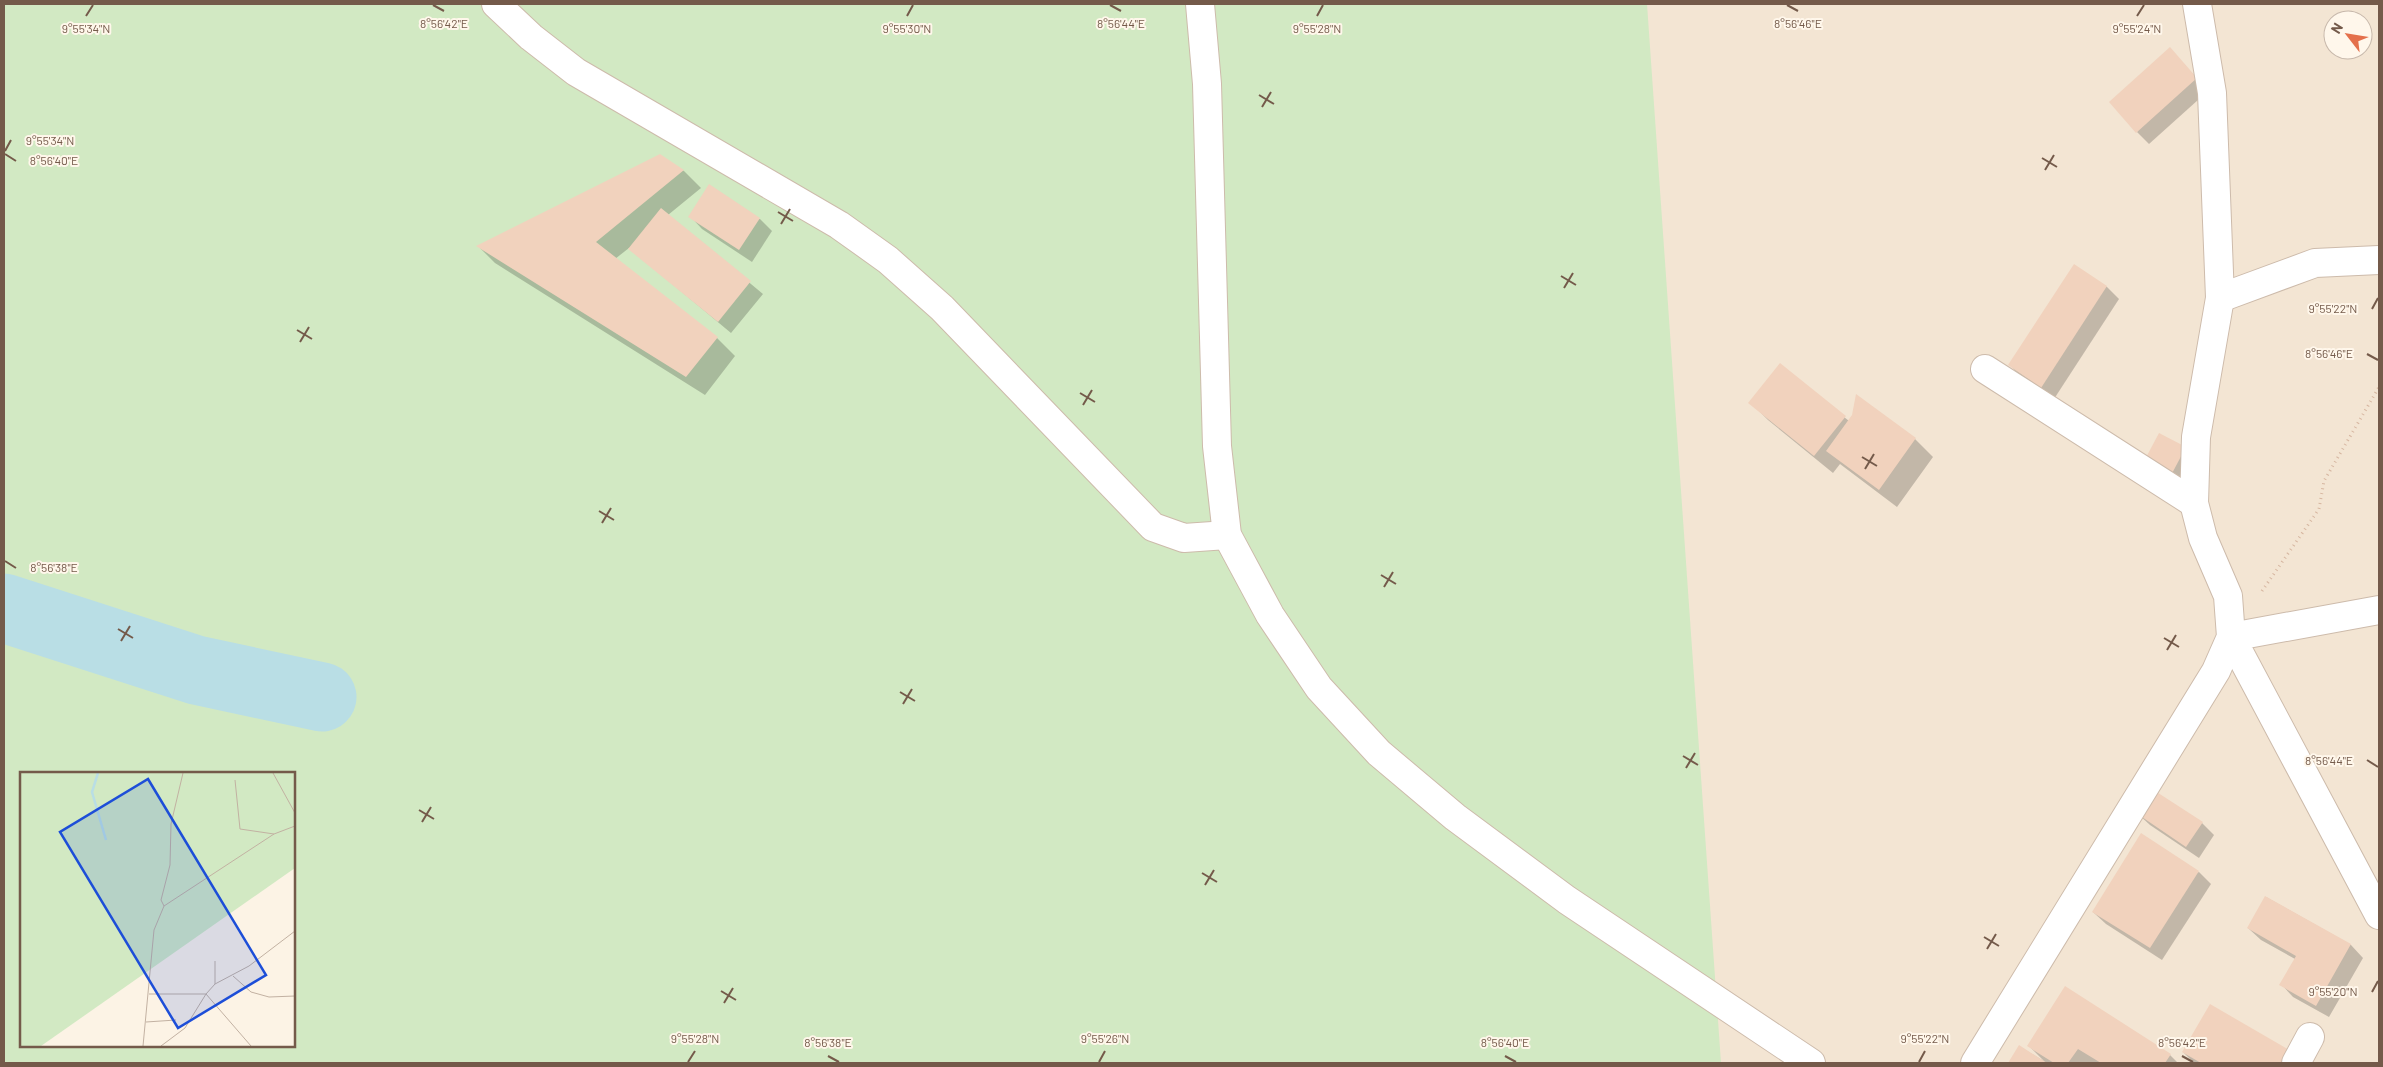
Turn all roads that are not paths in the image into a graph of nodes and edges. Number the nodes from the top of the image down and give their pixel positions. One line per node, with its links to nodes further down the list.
1 (496, 4): 8 (street)
2 (1200, 4): 8 (street)
3 (2197, 4): 5 (street)
4 (2379, 260): 5 (street)
5 (2220, 298): 7 (street)
6 (1985, 369): 7 (street)
7 (2194, 504): 10 (street)
8 (1227, 535): 13 (street)
9 (2379, 610): 10 (street)
10 (2230, 637): 11 (street); 14 (street)
11 (2379, 915)
12 (2310, 1037): 15 (street)
13 (1811, 1063)
14 (1975, 1063)
15 (2296, 1063)

